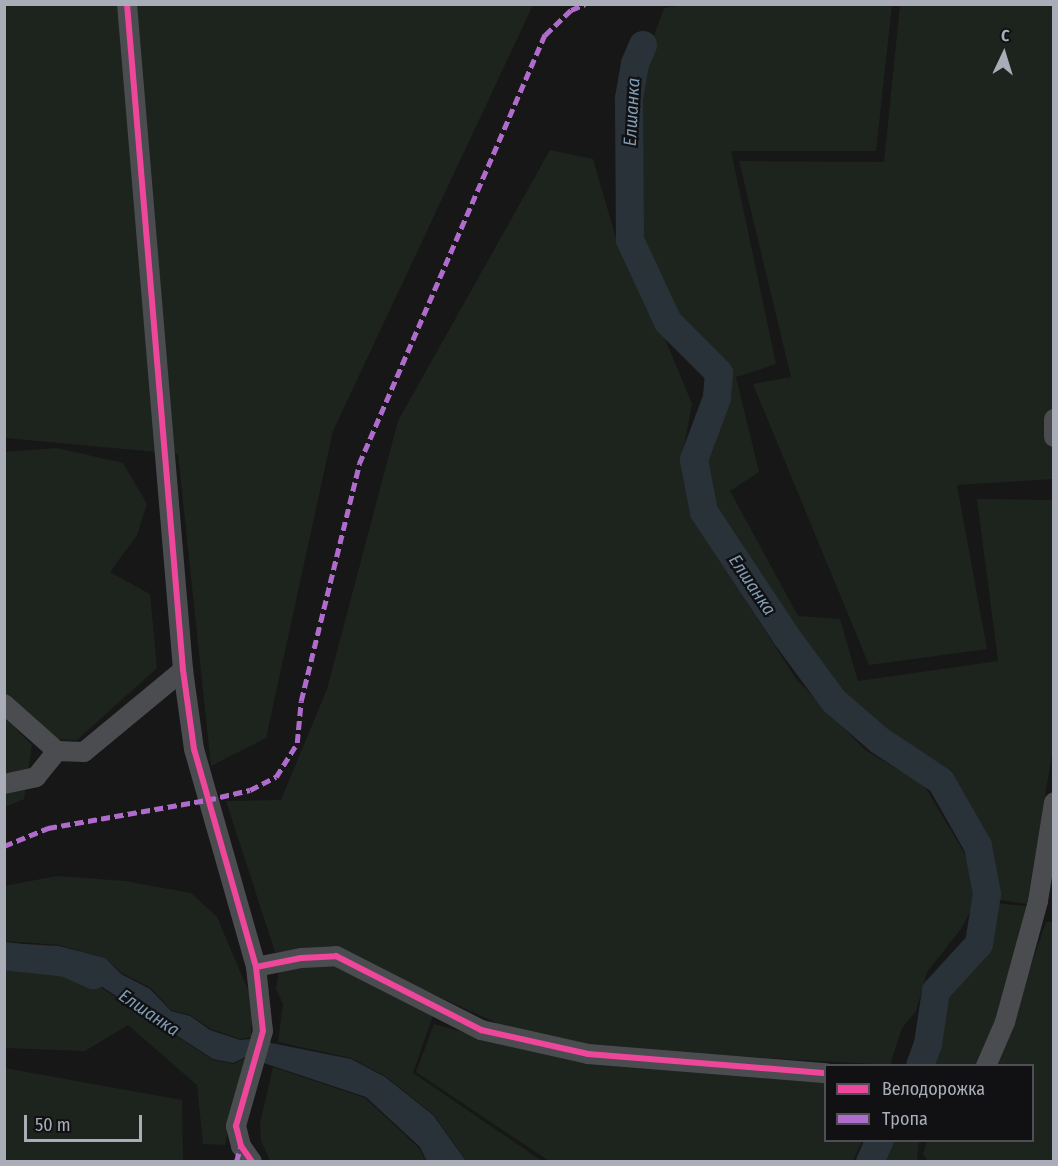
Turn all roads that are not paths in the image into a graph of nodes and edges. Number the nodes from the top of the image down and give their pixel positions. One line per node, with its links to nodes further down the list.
1 (127, 4): 4 (street)
2 (1053, 419): 3 (street)
3 (1053, 437)
4 (183, 670): 6 (street); 10 (street)
5 (4, 704): 6 (street)
6 (57, 751): 7 (street)
7 (4, 784)
8 (1053, 802): 9 (street)
9 (1046, 904): 11 (street)
10 (256, 967): 12 (street); 13 (street)
11 (986, 1064)
12 (824, 1073)
13 (252, 1161)

